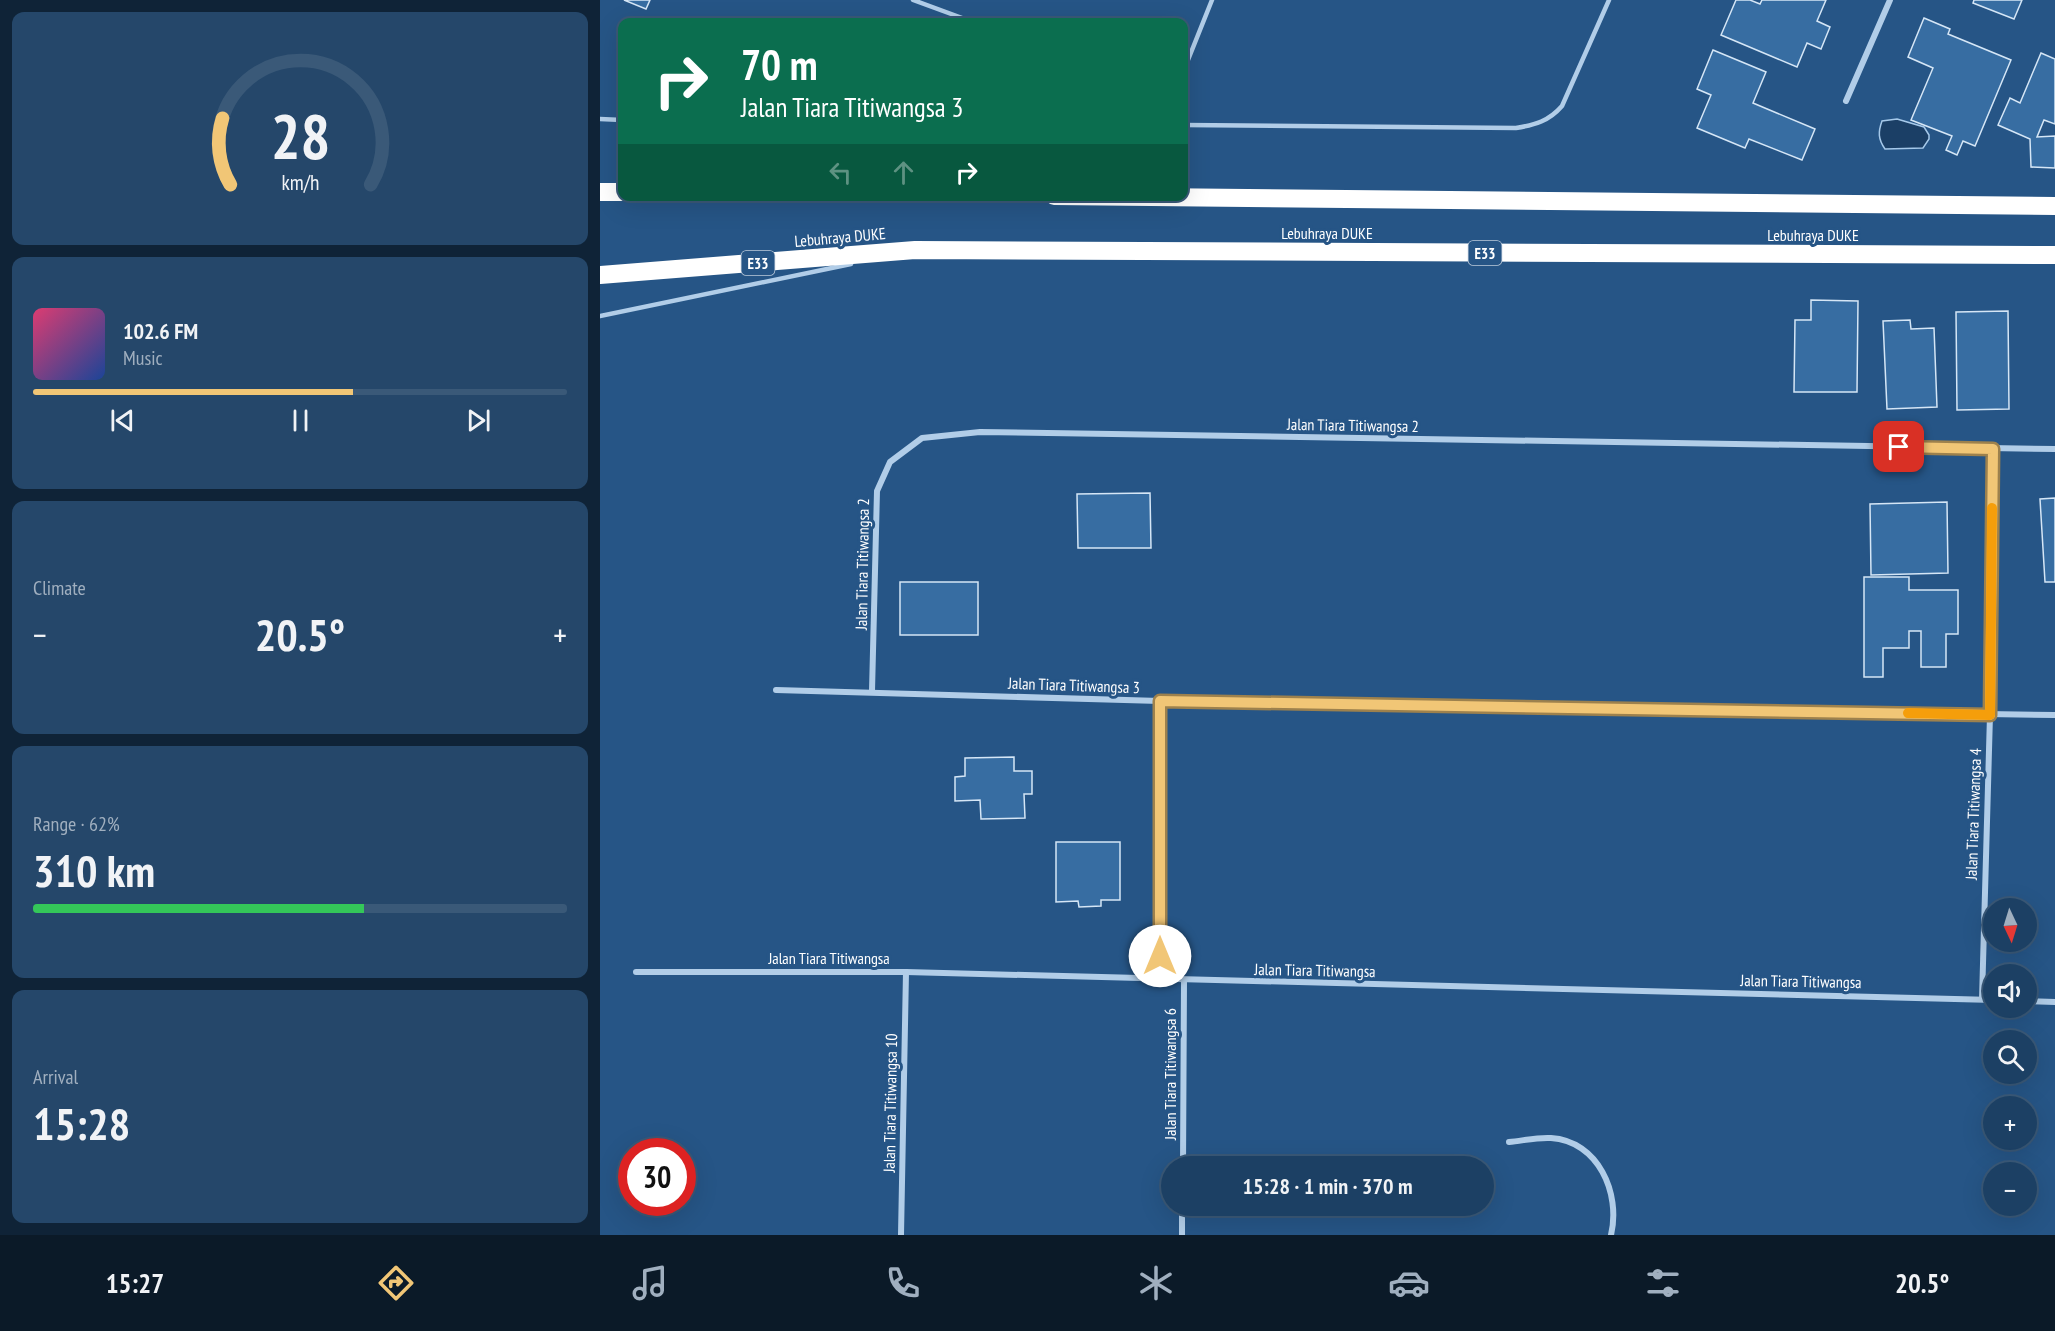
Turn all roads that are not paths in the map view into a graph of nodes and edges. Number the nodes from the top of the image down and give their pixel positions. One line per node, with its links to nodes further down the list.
1 (913, 0): 5 (lane)
2 (1212, 0): 6 (lane)
3 (1609, 0): 10 (lane)
4 (1890, 0): 7 (street)
5 (962, 18)
6 (1188, 60)
7 (1846, 101)
8 (600, 119): 9 (lane)
9 (618, 120)
10 (1188, 125)
11 (600, 192): 12 (highway)
12 (618, 192)
13 (1188, 197): 14 (highway, Lebuhraya DUKE)
14 (2055, 206)
15 (915, 250): 16 (highway, Lebuhraya DUKE / E33); 17 (lane); 19 (highway, Lebuhraya DUKE / E33)
16 (2055, 255)
17 (868, 260)
18 (857, 262): 20 (lane)
19 (600, 276)
20 (600, 316)
21 (1993, 449): 22 (street, Jalan Tiara Titiwangsa 2); 24 (street, Jalan Tiara Titiwangsa 2); 26 (street, Jalan Tiara Titiwangsa 4)
22 (2055, 449)
23 (776, 690): 24 (street, Jalan Tiara Titiwangsa 3)
24 (872, 691): 25 (street, Jalan Tiara Titiwangsa 3)
25 (1160, 701): 26 (street, Jalan Tiara Titiwangsa 3); 30 (street)
26 (1990, 715): 27 (street, Jalan Tiara Titiwangsa 3); 32 (street, Jalan Tiara Titiwangsa 4)
27 (2055, 716)
28 (636, 972): 29 (street, Jalan Tiara Titiwangsa)
29 (906, 972): 30 (street, Jalan Tiara Titiwangsa); 38 (street, Jalan Tiara Titiwangsa 10)
30 (1160, 980): 31 (street, Jalan Tiara Titiwangsa)
31 (1184, 981): 32 (street, Jalan Tiara Titiwangsa); 36 (street, Jalan Tiara Titiwangsa 6)
32 (1982, 999)
33 (2037, 1001): 34 (street)
34 (2055, 1002)
35 (1509, 1142): 40 (street)
36 (1183, 1156)
37 (1182, 1216): 39 (street)
38 (901, 1235)
39 (1182, 1235)
40 (1611, 1235)

